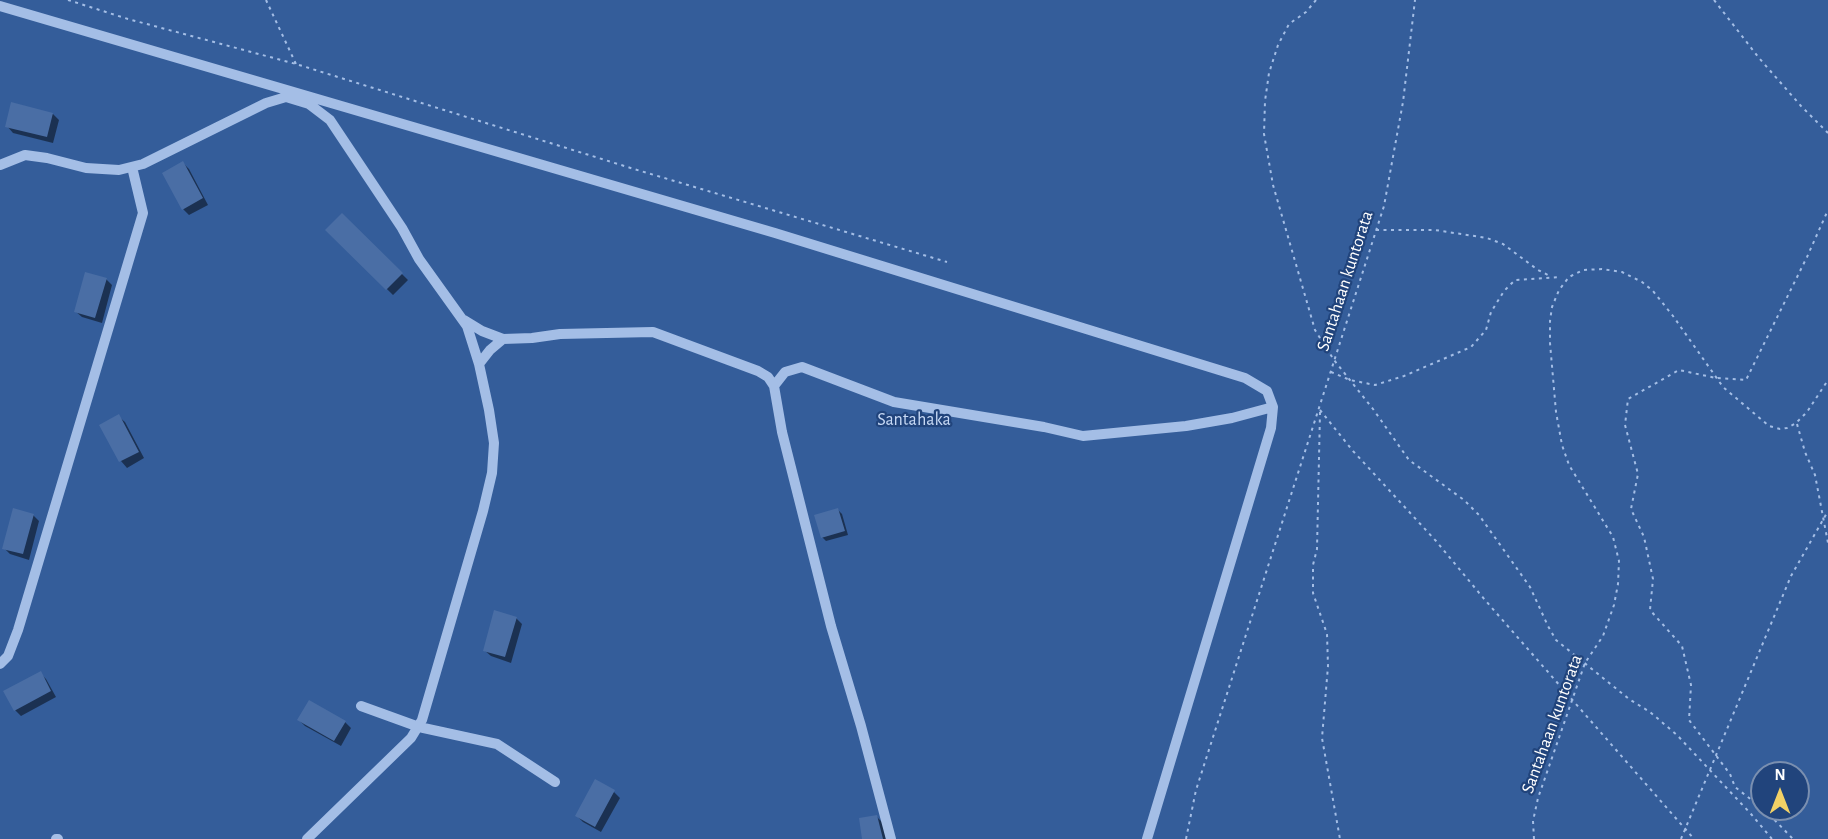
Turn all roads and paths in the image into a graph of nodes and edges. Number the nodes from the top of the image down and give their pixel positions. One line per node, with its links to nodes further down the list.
1 (68, 0): 7 (path)
2 (266, 0): 7 (path)
3 (1316, 0): 18 (path)
4 (1414, 0): 12 (path, Santahaan kuntorata)
5 (1714, 0): 8 (path)
6 (0, 6): 26 (lane)
7 (296, 64): 13 (path)
8 (1828, 133)
9 (0, 165): 10 (lane)
10 (132, 167): 16 (lane); 33 (lane)
11 (1828, 210): 21 (path)
12 (1376, 230): 14 (path); 18 (path, Santahaan kuntorata)
13 (947, 262)
14 (1561, 277): 15 (path); 22 (path)
15 (1569, 277): 21 (path); 32 (path, Santahaan kuntorata)
16 (461, 318): 17 (lane); 19 (lane)
17 (503, 339): 19 (lane); 24 (lane)
18 (1334, 360): 20 (path, Santahaan kuntorata); 22 (path)
19 (479, 364): 36 (lane)
20 (1331, 372): 22 (path); 25 (path, Santahaan kuntorata)
21 (1716, 378): 28 (path); 37 (path)
22 (1350, 380): 32 (path)
23 (1828, 380): 28 (path)
24 (774, 386): 26 (lane); 44 (lane)
25 (1321, 403): 27 (path); 46 (path, Santahaan kuntorata)
26 (1273, 408): 45 (lane)
27 (1320, 410): 34 (path); 47 (path)
28 (1796, 423): 30 (path)
29 (1828, 511): 30 (path)
30 (1824, 519): 31 (path); 37 (path)
31 (1828, 543)
32 (1585, 663): 34 (path, Santahaan kuntorata); 38 (path)
33 (0, 664)
34 (1572, 699): 42 (path); 48 (path, Santahaan kuntorata)
35 (361, 706): 36 (lane)
36 (419, 726): 39 (lane); 43 (lane)
37 (1716, 756): 38 (path); 40 (path)
38 (1710, 771): 42 (path); 51 (path)
39 (555, 782)
40 (1750, 798)
41 (1776, 821): 52 (path)
42 (1686, 831): 49 (path); 50 (path)
43 (307, 839)
44 (891, 839)
45 (1147, 839)
46 (1186, 839)
47 (1340, 839)
48 (1534, 839)
49 (1681, 839)
50 (1694, 839)
51 (1772, 839)
52 (1793, 839)

